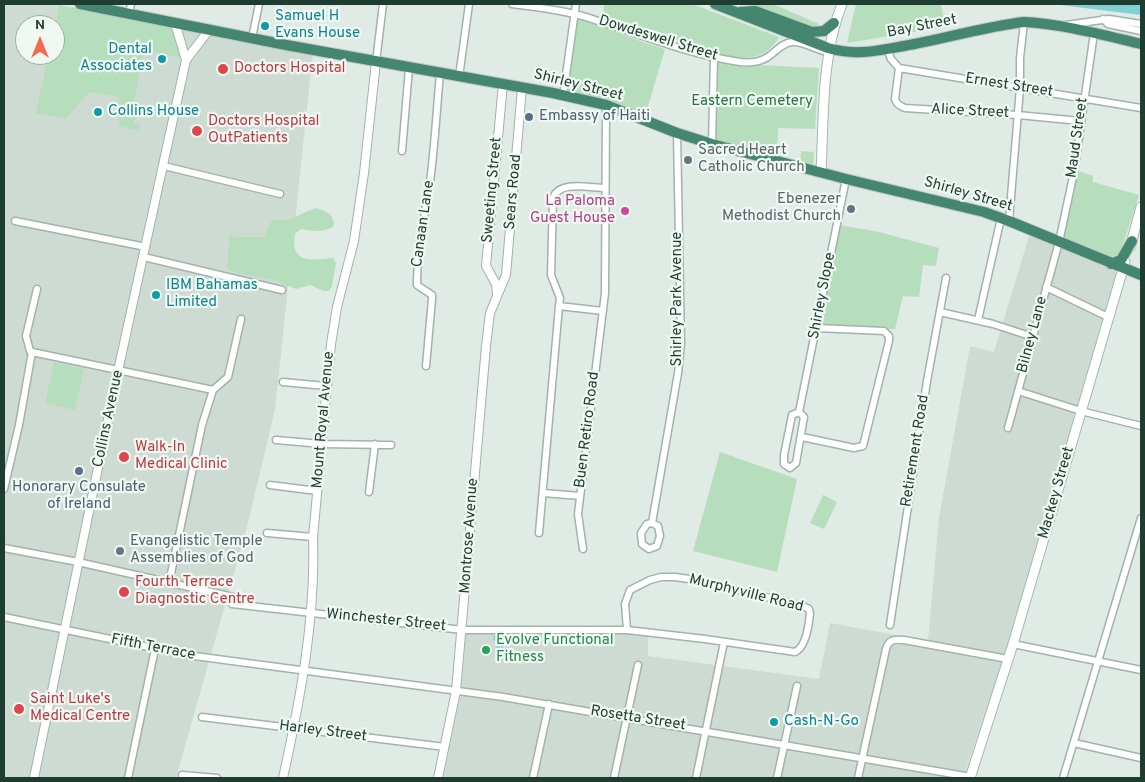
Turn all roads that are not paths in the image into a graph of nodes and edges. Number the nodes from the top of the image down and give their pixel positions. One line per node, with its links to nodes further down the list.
1 (80, 4): 9 (highway, Shirley Street)
2 (258, 4): 21 (street)
3 (383, 4): 27 (street)
4 (469, 4): 31 (street)
5 (512, 4): 11 (street, Dowdeswell Street)
6 (576, 4): 11 (street)
7 (715, 4): 10 (highway, Bay Street)
8 (842, 4): 13 (main road)
9 (130, 9): 15 (highway, Shirley Street)
10 (736, 12): 13 (highway); 24 (highway, Bay Street)
11 (575, 15): 25 (street, Dowdeswell Street); 35 (street)
12 (1103, 19): 16 (street); 17 (street); 19 (street)
13 (834, 22): 24 (main road)
14 (1024, 22): 17 (highway, Bay Street); 23 (highway, Bay Street); 34 (street)
15 (175, 24): 18 (highway, Shirley Street); 26 (street, Collins Avenue)
16 (1141, 24)
17 (1058, 26): 20 (highway, Bay Street)
18 (209, 30): 21 (highway, Shirley Street); 26 (street, Collins Avenue)
19 (1141, 31)
20 (1094, 33): 22 (highway, Bay Street); 36 (street, Maud Street)
21 (252, 38): 27 (highway, Shirley Street)
22 (1141, 44)
23 (887, 49): 24 (highway, Bay Street); 29 (street)
24 (828, 50): 25 (street, Dowdeswell Street); 45 (main road)
25 (714, 57): 42 (street)
26 (186, 60): 44 (street, Collins Avenue)
27 (376, 62): 28 (highway, Shirley Street); 76 (street, Mount Royal Avenue)
28 (409, 68): 30 (highway, Shirley Street); 43 (street)
29 (900, 68): 34 (street, Ernest Street); 39 (street, Alice Street)
30 (440, 73): 31 (highway, Shirley Street); 73 (street, Canaan Lane)
31 (459, 77): 32 (highway, Shirley Street)
32 (503, 84): 33 (highway, Shirley Street); 63 (street, Sweeting Street)
33 (522, 88): 35 (highway, Shirley Street); 63 (street, Sears Road)
34 (1020, 88): 36 (street, Ernest Street); 39 (street)
35 (563, 96): 37 (highway, Shirley Street)
36 (1084, 98): 38 (street, Ernest Street); 40 (street, Maud Street)
37 (606, 104): 41 (highway, Shirley Street); 47 (street, Buen Retiro Road)
38 (1141, 108)
39 (1018, 115): 40 (street, Alice Street); 50 (street)
40 (1080, 121): 53 (street, Maud Street)
41 (677, 133): 42 (highway, Shirley Street); 95 (street, Shirley Park Avenue)
42 (712, 144): 45 (highway, Shirley Street)
43 (402, 150)
44 (164, 166): 48 (street); 54 (street, Collins Avenue)
45 (822, 172): 46 (highway, Shirley Street)
46 (846, 179): 50 (highway, Shirley Street); 70 (street, Shirley Slope)
47 (605, 188): 64 (street); 65 (street, Buen Retiro Road)
48 (280, 194)
49 (1141, 207): 52 (main road, Mackey Street)
50 (1005, 220): 53 (highway, Shirley Street); 69 (street)
51 (15, 221): 54 (street)
52 (1132, 241): 56 (highway); 57 (main road, Mackey Street)
53 (1059, 242): 56 (highway, Shirley Street); 60 (street, Bilney Lane)
54 (146, 247): 55 (street, Collins Avenue)
55 (144, 257): 62 (street); 74 (street, Collins Avenue)
56 (1111, 264): 57 (highway, Shirley Street)
57 (1123, 269): 58 (highway, Shirley Street); 67 (main road, Mackey Street)
58 (1141, 276)
59 (946, 278): 66 (street, Retirement Road)
60 (1046, 287): 67 (street); 71 (street, Bilney Lane)
61 (37, 289): 72 (street)
62 (282, 290)
63 (497, 294): 109 (street, Montrose Avenue)
64 (559, 306): 65 (street); 92 (street)
65 (603, 311): 93 (street, Buen Retiro Road)
66 (940, 312): 69 (street); 107 (street, Retirement Road)
67 (1108, 317): 79 (main road, Mackey Street)
68 (241, 319): 77 (street)
69 (978, 320): 71 (street)
70 (817, 328): 80 (street, Shirley Slope); 83 (street)
71 (1033, 337): 78 (street, Bilney Lane)
72 (32, 352): 74 (street); 89 (street)
73 (426, 366)
74 (118, 371): 77 (street); 101 (street, Collins Avenue)
75 (283, 382): 76 (street)
76 (326, 386): 85 (street, Mount Royal Avenue)
77 (213, 390): 102 (street)
78 (1018, 390): 79 (street); 82 (street, Bilney Lane)
79 (1081, 411): 81 (street); 112 (main road, Mackey Street)
80 (799, 412): 83 (street, Shirley Slope); 83 (street, Shirley Slope)
81 (1141, 426)
82 (1008, 428)
83 (802, 437)
84 (276, 440): 85 (street)
85 (322, 444): 86 (street); 90 (street, Mount Royal Avenue)
86 (375, 444): 87 (street); 91 (street)
87 (391, 445)
88 (270, 485): 90 (street)
89 (4, 489)
90 (317, 492): 98 (street, Mount Royal Avenue)
91 (369, 492)
92 (543, 492): 93 (street); 97 (street)
93 (580, 496): 100 (street, Buen Retiro Road)
94 (1141, 518): 115 (street)
95 (652, 523)
96 (267, 533): 98 (street)
97 (539, 533)
98 (314, 538): 105 (street, Mount Royal Avenue)
99 (4, 548): 101 (street)
100 (583, 549)
101 (78, 562): 102 (street); 108 (street, Collins Avenue)
102 (169, 583): 103 (street)
103 (242, 599)
104 (232, 604): 105 (street, Winchester Street)
105 (310, 613): 109 (street, Winchester Street); 118 (street, Mount Royal Avenue)
106 (4, 617): 108 (street, Fifth Terrace)
107 (890, 625)
108 (63, 630): 113 (street, Fifth Terrace); 132 (street, Collins Avenue)
109 (463, 630): 110 (street, Murphyville Road); 120 (street, Montrose Avenue)
110 (627, 630): 111 (street, Murphyville Road); 111 (street, Murphyville Road)
111 (724, 642): 125 (street)
112 (1013, 644): 114 (main road, Mackey Street); 115 (street)
113 (156, 649): 118 (street, Fifth Terrace); 133 (street)
114 (1008, 659): 129 (street); 142 (main road, Mackey Street)
115 (1099, 661): 117 (street); 126 (street)
116 (638, 666): 123 (street)
117 (1141, 670)
118 (303, 672): 120 (street, Rosetta Street); 124 (street, Mount Royal Avenue)
119 (797, 686): 127 (street)
120 (456, 691): 121 (street, Rosetta Street); 128 (street, Montrose Avenue)
121 (549, 704): 123 (street, Rosetta Street); 137 (street)
122 (202, 717): 124 (street, Harley Street)
123 (628, 718): 125 (street, Rosetta Street); 138 (street)
124 (294, 728): 128 (street, Harley Street); 135 (street, Mount Royal Avenue)
125 (706, 731): 127 (street, Rosetta Street); 139 (street)
126 (1074, 743): 130 (street); 143 (street)
127 (784, 744): 129 (street, Rosetta Street); 140 (street)
128 (445, 747): 136 (street, Montrose Avenue)
129 (864, 758): 141 (street); 142 (street, Rosetta Street)
130 (1141, 758)
131 (182, 775): 134 (street)
132 (34, 778)
133 (128, 778)
134 (217, 778)
135 (283, 778)
136 (438, 778)
137 (533, 778)
138 (614, 778)
139 (696, 778)
140 (777, 778)
141 (858, 778)
142 (970, 778)
143 (1064, 778)

